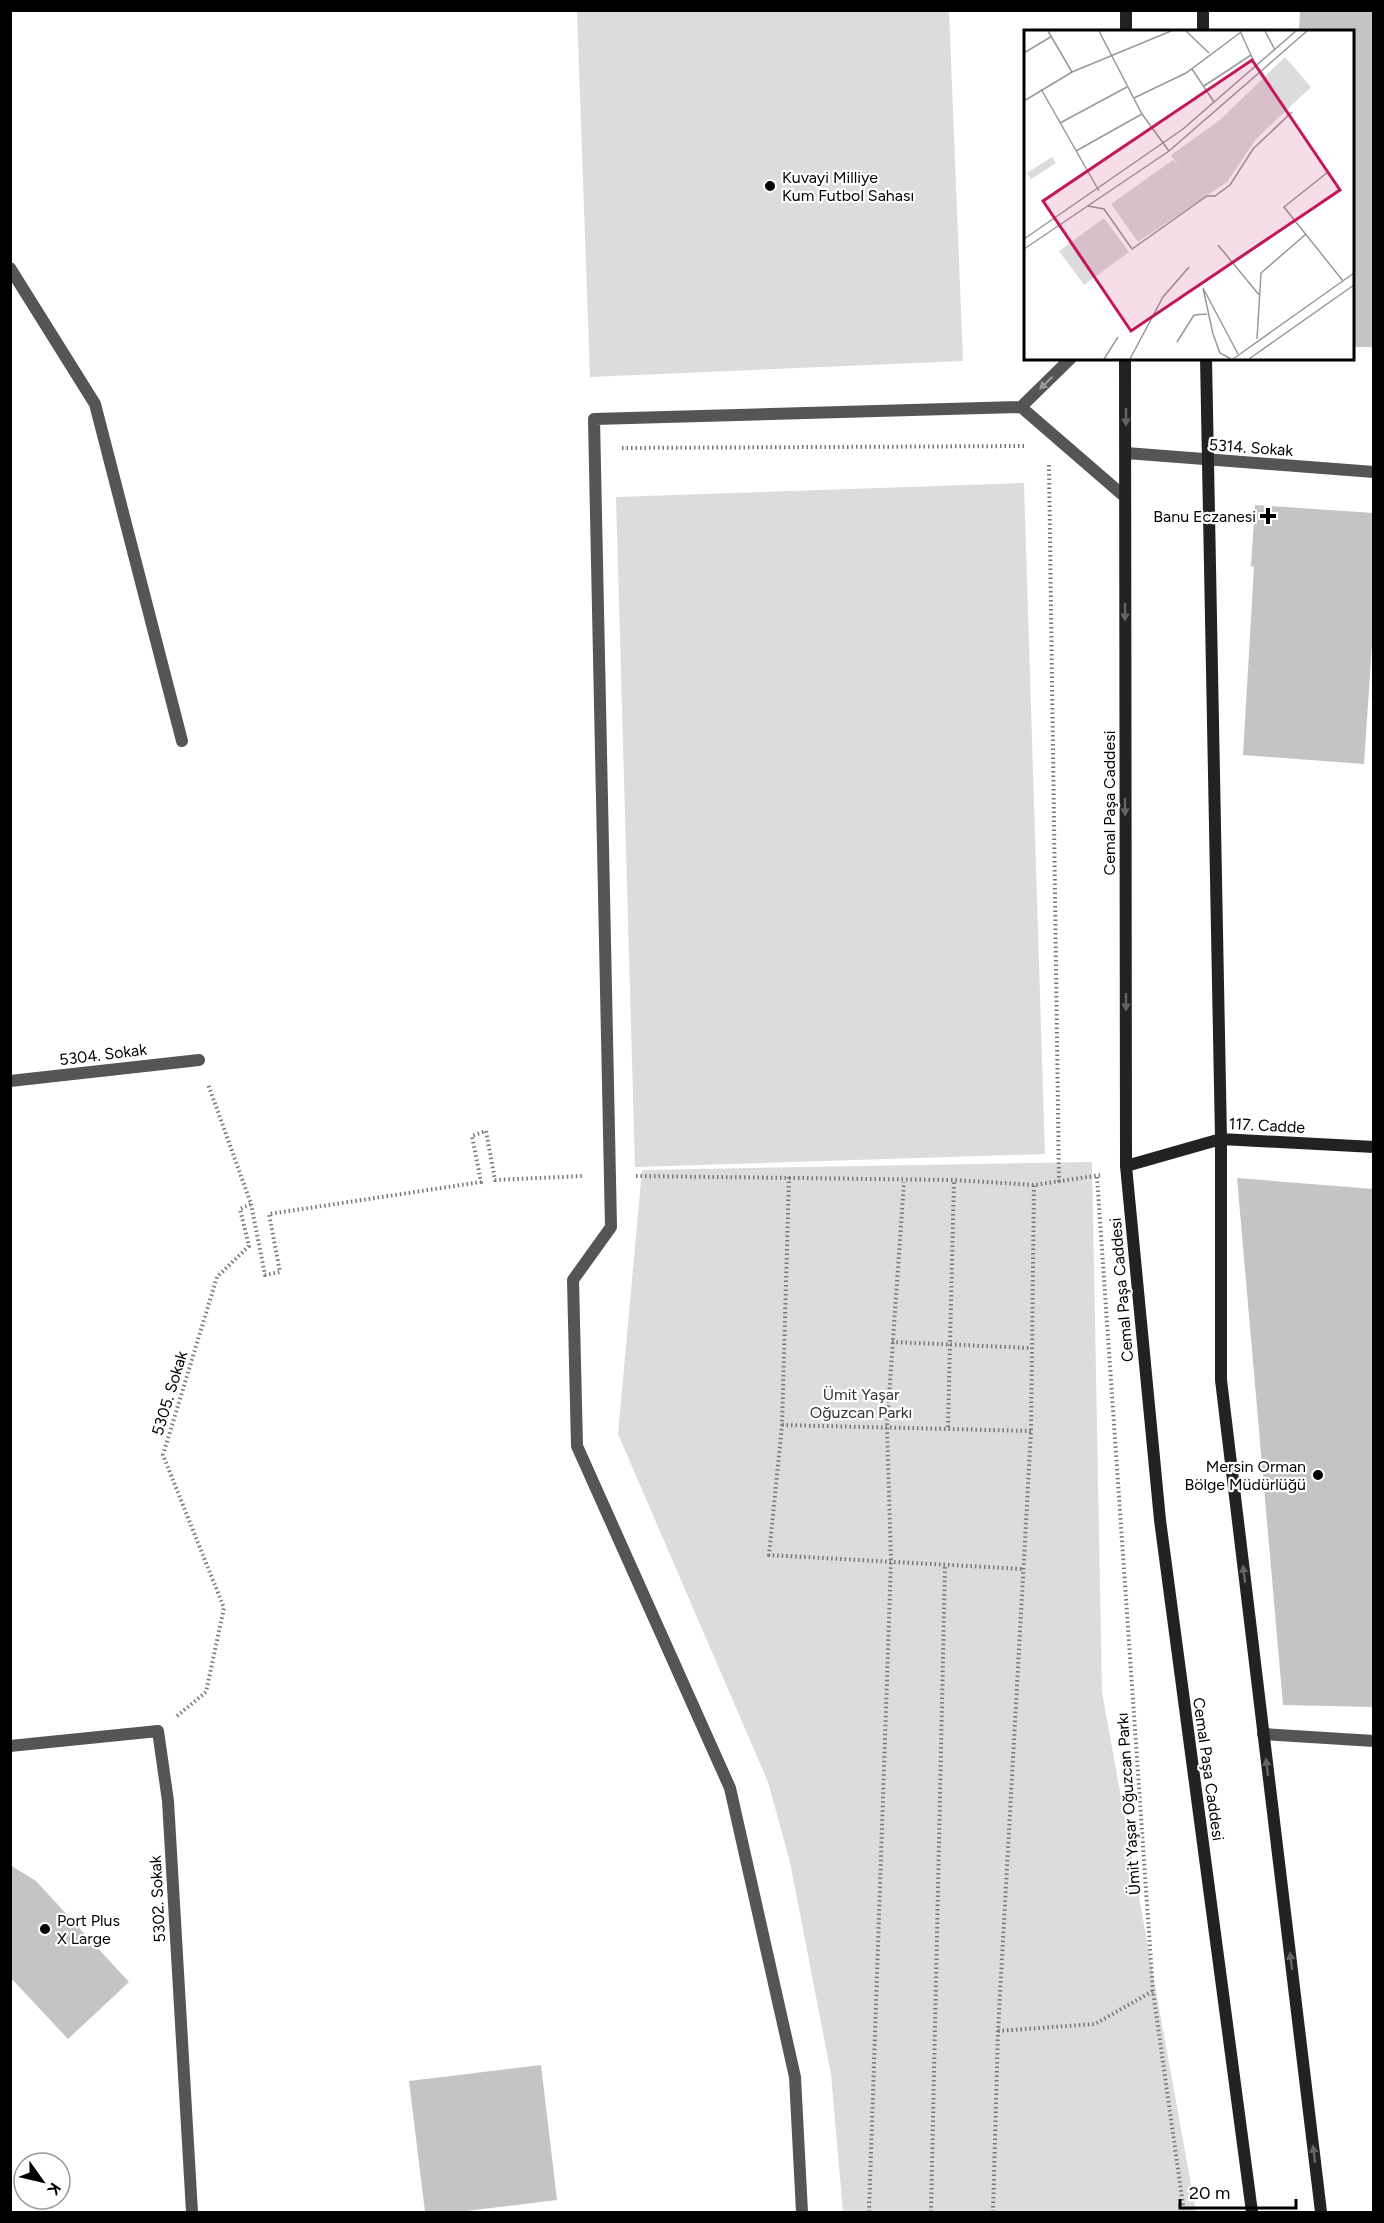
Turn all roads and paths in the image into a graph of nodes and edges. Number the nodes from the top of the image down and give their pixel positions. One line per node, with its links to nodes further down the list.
1 (1126, 10): 3 (main road)
2 (1203, 10): 4 (main road)
3 (1126, 30)
4 (1203, 30)
5 (10, 268): 17 (street)
6 (1069, 360): 9 (street, one-way to 9)
7 (1125, 360): 12 (main road, Cemal Paşa Caddesi, one-way to 12)
8 (1206, 360): 14 (main road)
9 (1022, 406): 11 (street); 16 (street)
10 (1037, 446): 11 (path)
11 (595, 448): 23 (street)
12 (1126, 453): 14 (street, 5314. Sokak); 16 (main road, Cemal Paşa Caddesi)
13 (1049, 458): 28 (path)
14 (1209, 460): 15 (street, 5314. Sokak); 20 (main road)
15 (1374, 472)
16 (1125, 497): 22 (main road, Cemal Paşa Caddesi, one-way to 22)
17 (182, 741)
18 (199, 1060): 19 (street, 5304. Sokak); 30 (path)
19 (10, 1081)
20 (1221, 1139): 21 (main road, 117. Cadde); 22 (main road, 117. Cadde); 42 (main road, one-way to 20)
21 (1374, 1147)
22 (1126, 1166): 25 (path); 53 (main road, Cemal Paşa Caddesi)
23 (610, 1173): 24 (path); 30 (path); 48 (street)
24 (789, 1177): 27 (path); 34 (path)
25 (1097, 1177): 28 (path); 45 (path, Ümit Yaşar Oğuzcan Parkı)
26 (954, 1180): 27 (path); 29 (path); 32 (path)
27 (904, 1182): 31 (path)
28 (1059, 1182): 29 (path)
29 (1034, 1185): 33 (path)
30 (251, 1204): 41 (path, 5305. Sokak)
31 (892, 1342): 32 (path); 35 (path)
32 (948, 1345): 33 (path); 36 (path)
33 (1031, 1348): 37 (path)
34 (783, 1425): 35 (path); 38 (path)
35 (886, 1426): 36 (path); 38 (path)
36 (948, 1427): 37 (path)
37 (1031, 1431): 40 (path)
38 (891, 1561): 39 (path); 49 (path)
39 (945, 1565): 40 (path); 50 (path)
40 (1023, 1569): 46 (path)
41 (158, 1731): 44 (street); 47 (street, 5302. Sokak)
42 (1263, 1734): 43 (street); 54 (main road, one-way to 42)
43 (1374, 1741)
44 (10, 1746)
45 (1153, 1991): 46 (path); 52 (path, Ümit Yaşar Oğuzcan Parkı)
46 (998, 2031): 51 (path)
47 (192, 2212)
48 (802, 2212)
49 (869, 2212)
50 (932, 2212)
51 (993, 2212)
52 (1184, 2212)
53 (1252, 2212)
54 (1321, 2212)

